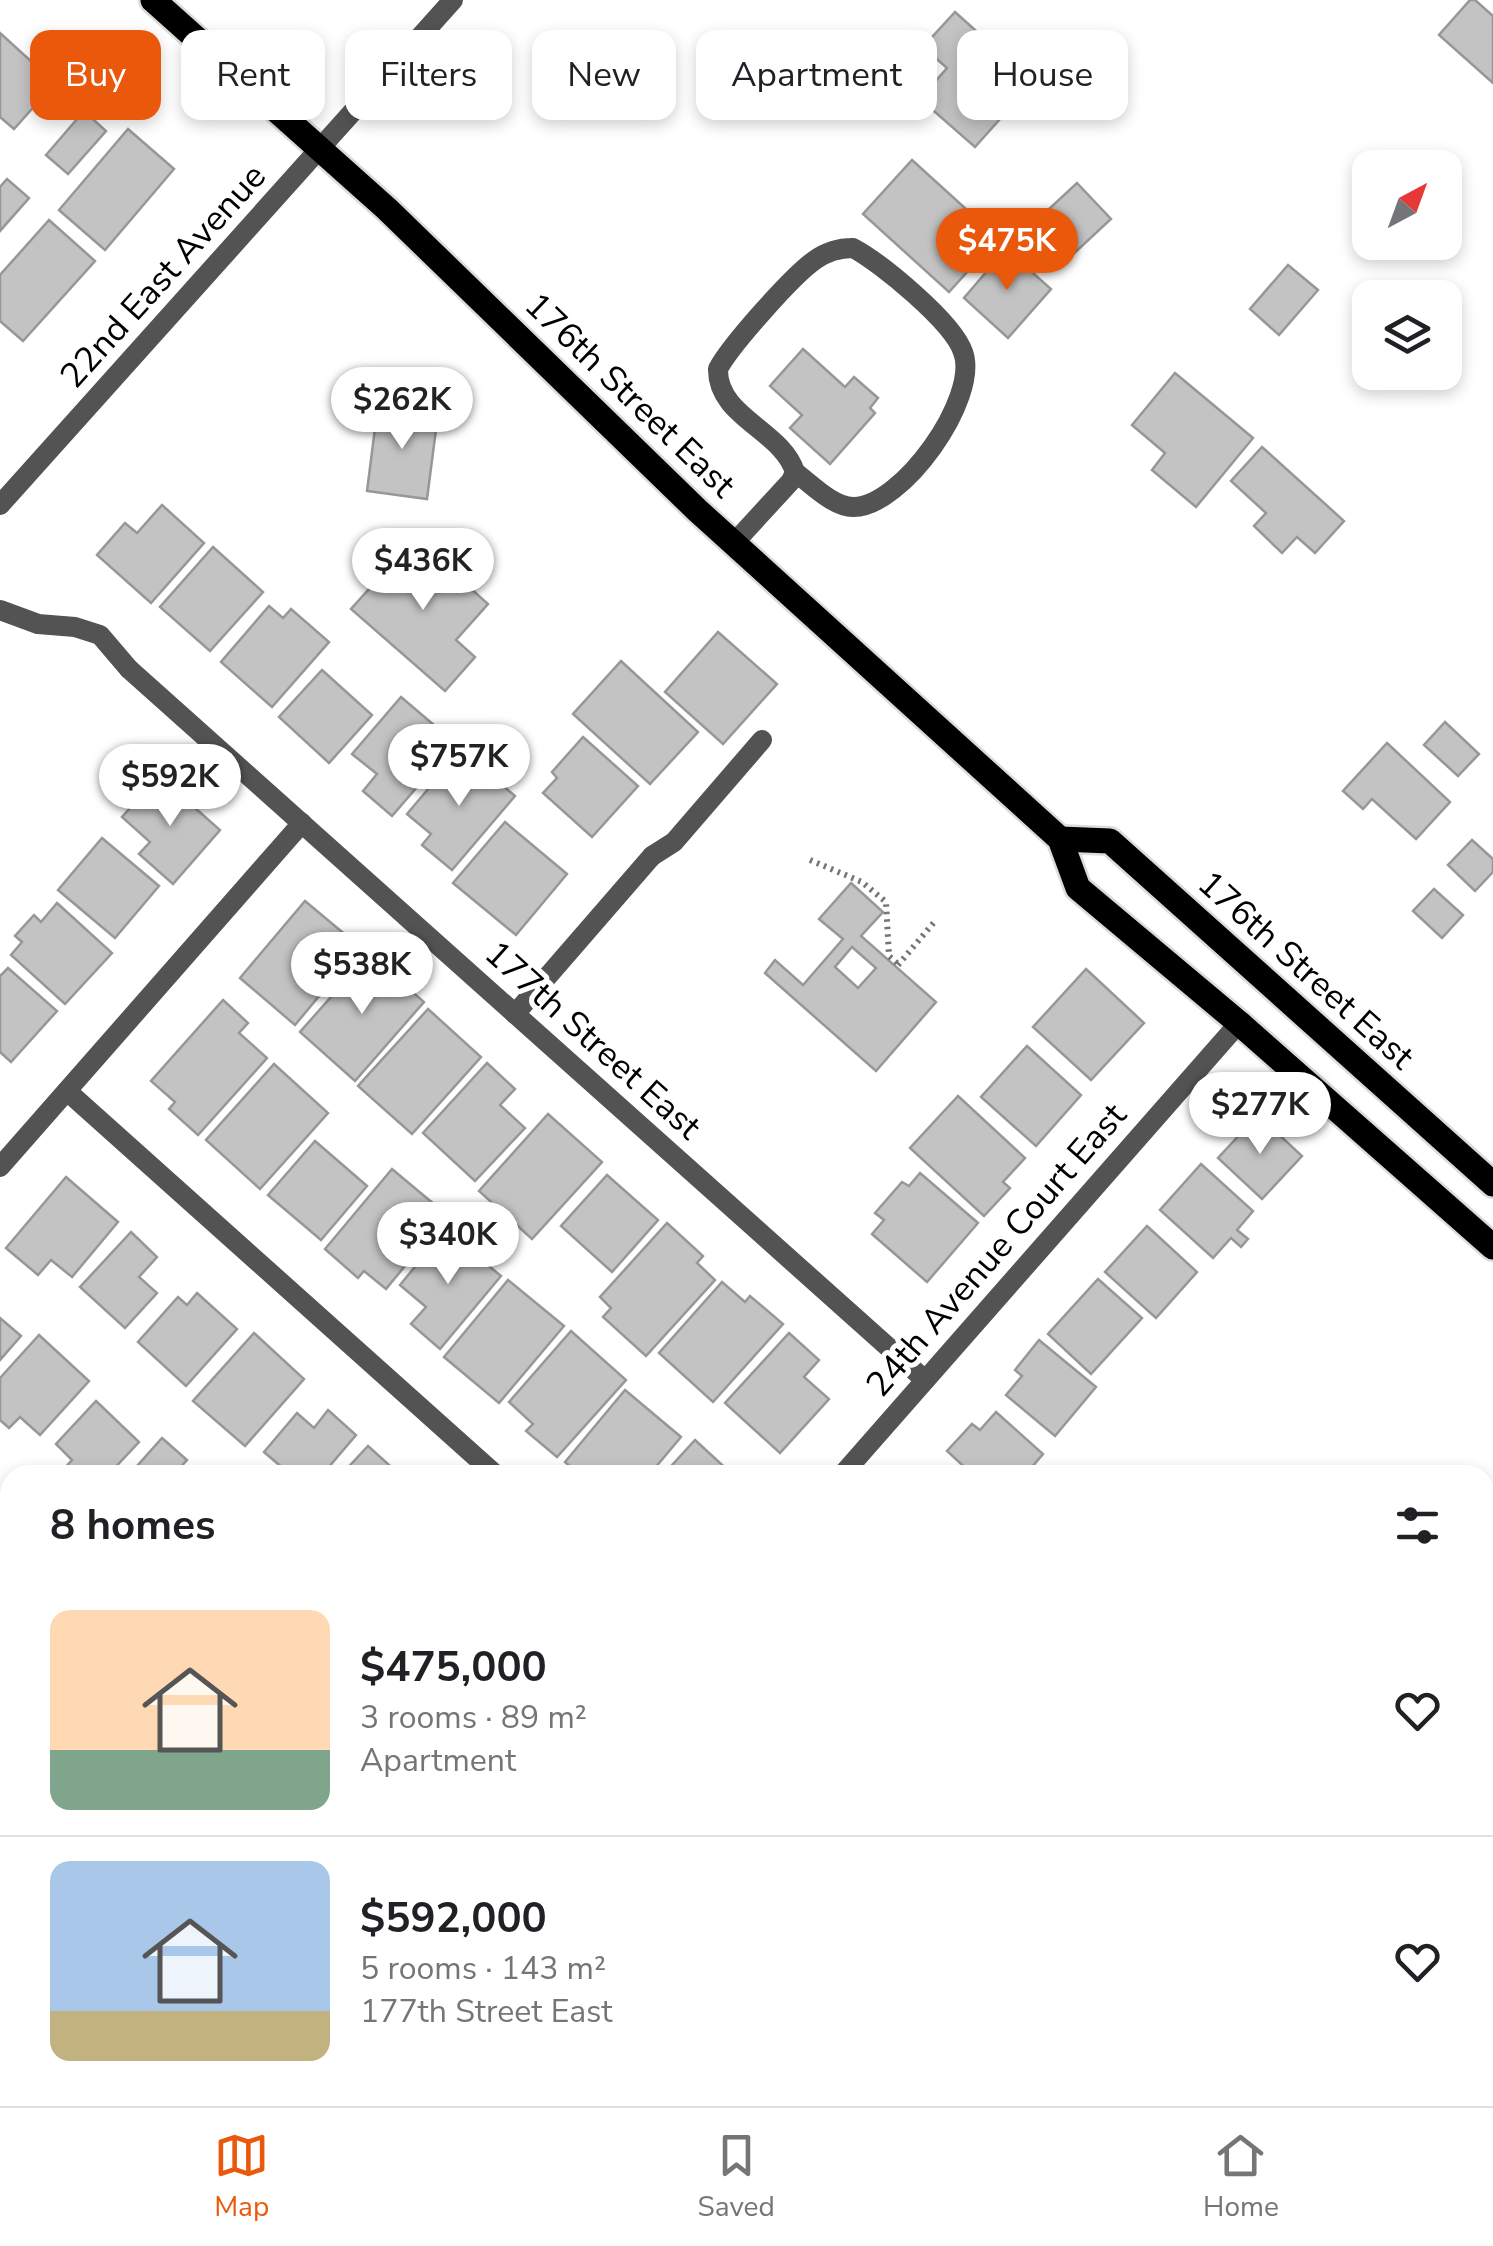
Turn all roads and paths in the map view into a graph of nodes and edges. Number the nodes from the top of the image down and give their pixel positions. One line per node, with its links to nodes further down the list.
1 (153, 0): 3 (main road, 176th Street East)
2 (453, 0): 3 (street, 22nd East Avenue)
3 (319, 151): 5 (street, 22nd East Avenue); 6 (main road, 176th Street East)
4 (794, 472): 4 (street); 6 (street)
5 (0, 505)
6 (734, 543): 10 (main road, 176th Street East)
7 (0, 610): 9 (street, 177th Street East)
8 (762, 740): 13 (street)
9 (302, 823): 13 (street, 177th Street East); 15 (street)
10 (1060, 839): 14 (main road, 176th Street East); 17 (main road, 176th Street East)
11 (810, 860): 12 (path)
12 (936, 920)
13 (515, 1014): 19 (street, 177th Street East)
14 (1238, 1023): 18 (main road, 176th Street East); 19 (street, 24th Avenue Court East)
15 (66, 1092): 16 (street); 20 (street)
16 (0, 1168)
17 (1493, 1184)
18 (1493, 1247)
19 (925, 1380): 21 (street, 24th Avenue Court East)
20 (485, 1465)
21 (851, 1465)

